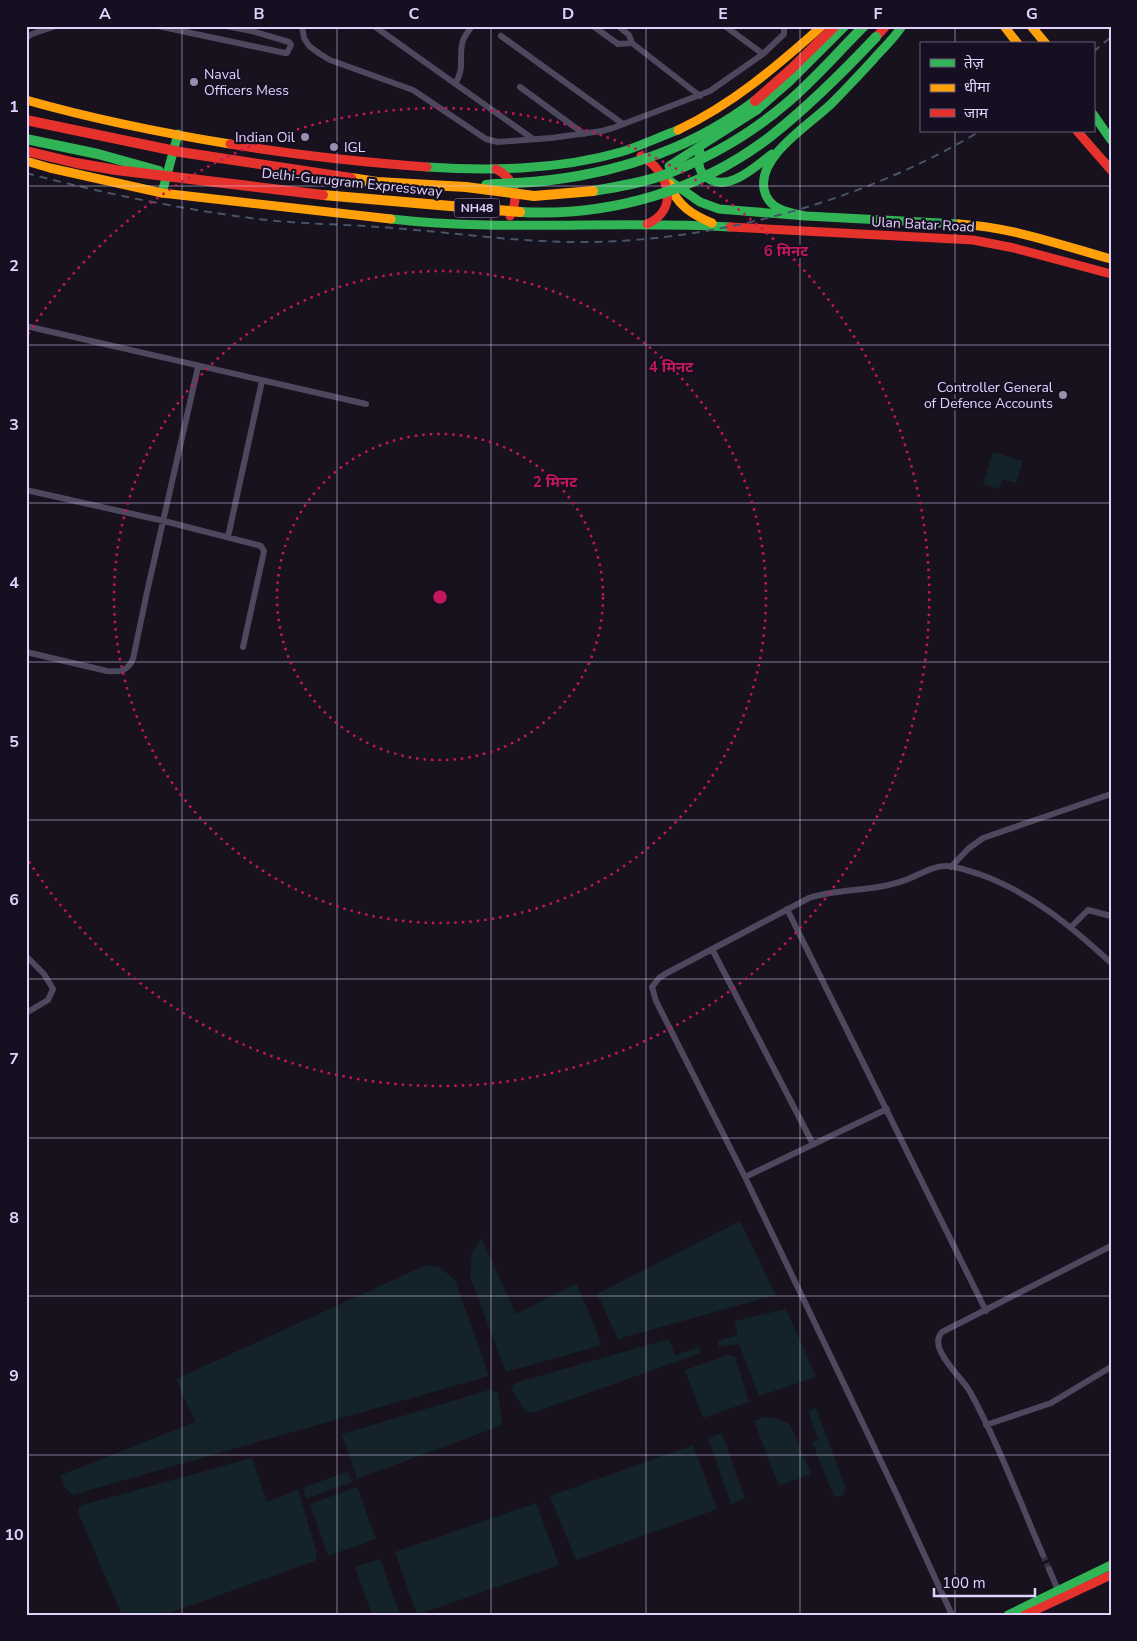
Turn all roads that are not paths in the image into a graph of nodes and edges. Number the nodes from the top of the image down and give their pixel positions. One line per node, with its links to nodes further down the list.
1 (56, 26): 21 (street)
2 (158, 26): 26 (street)
3 (226, 26): 18 (street)
4 (302, 26): 22 (street)
5 (374, 26): 28 (street)
6 (472, 26): 28 (street)
7 (593, 26): 25 (street)
8 (618, 26): 25 (street)
9 (725, 26): 27 (street)
10 (784, 26): 27 (street)
11 (822, 26): 35 (main road)
12 (846, 26): 19 (main road)
13 (864, 26): 52 (main road, Delhi-Gurugram Expressway / NH48, bridge)
14 (886, 26): 50 (main road, Delhi-Gurugram Expressway / NH48, bridge)
15 (902, 26): 43 (main road)
16 (1004, 26): 23 (main road)
17 (1031, 26): 24 (main road)
18 (252, 28): 26 (street)
19 (837, 29): 40 (main road); 52 (main road, bridge)
20 (501, 36): 34 (street)
21 (26, 38)
22 (304, 38): 26 (street); 41 (street)
23 (1016, 42)
24 (1044, 42)
25 (632, 43): 30 (street)
26 (291, 47)
27 (763, 54): 30 (street)
28 (455, 84): 41 (street)
29 (520, 87): 38 (street)
30 (700, 96): 34 (street)
31 (26, 100): 37 (main road)
32 (1094, 115): 42 (main road)
33 (26, 120): 52 (main road, Delhi-Gurugram Expressway / NH48, bridge)
34 (623, 124): 38 (street)
35 (678, 130): 45 (main road); 47 (main road)
36 (1078, 132): 49 (main road)
37 (178, 134): 48 (main road); 53 (main road)
38 (584, 134): 41 (street)
39 (26, 138): 50 (main road, bridge)
40 (712, 138): 43 (main road); 47 (main road)
41 (533, 139)
42 (1111, 140)
43 (788, 142): 54 (main road)
44 (26, 151): 50 (main road, Delhi-Gurugram Expressway / NH48, bridge)
45 (621, 152): 48 (main road); 56 (main road)
46 (26, 161): 53 (main road)
47 (669, 166): 51 (main road)
48 (495, 168): 55 (main road)
49 (1111, 170)
50 (187, 178)
51 (670, 181): 54 (main road, Ulan Batar Road); 57 (main road)
52 (466, 187)
53 (162, 193): 55 (main road)
54 (806, 216): 58 (main road, Ulan Batar Road)
55 (493, 225): 56 (main road)
56 (641, 225): 57 (main road)
57 (730, 227): 59 (main road, Ulan Batar Road)
58 (1111, 259)
59 (1111, 274)
60 (26, 326): 61 (street)
61 (198, 366): 62 (street); 65 (street)
62 (262, 381): 63 (street); 66 (street)
63 (366, 404)
64 (26, 490): 65 (street)
65 (164, 521): 66 (street); 68 (street)
66 (228, 537): 67 (street)
67 (243, 647)
68 (26, 652)
69 (1111, 794): 70 (street)
70 (951, 866): 71 (street); 73 (street)
71 (787, 909): 74 (street); 78 (street)
72 (1111, 916): 73 (street)
73 (1071, 927): 76 (street)
74 (712, 948): 79 (street); 80 (street)
75 (26, 956): 77 (street)
76 (1111, 963)
77 (26, 1013)
78 (887, 1109): 79 (street); 82 (street)
79 (813, 1144): 80 (street)
80 (745, 1177): 90 (street)
81 (1111, 1246): 82 (street)
82 (986, 1311): 84 (street)
83 (1111, 1367): 84 (street)
84 (986, 1425): 85 (street)
85 (1043, 1555)
86 (1111, 1565): 89 (main road)
87 (1049, 1568): 89 (street)
88 (1111, 1575): 92 (main road)
89 (1058, 1590): 91 (main road)
90 (952, 1615)
91 (1008, 1615)
92 (1025, 1615)

